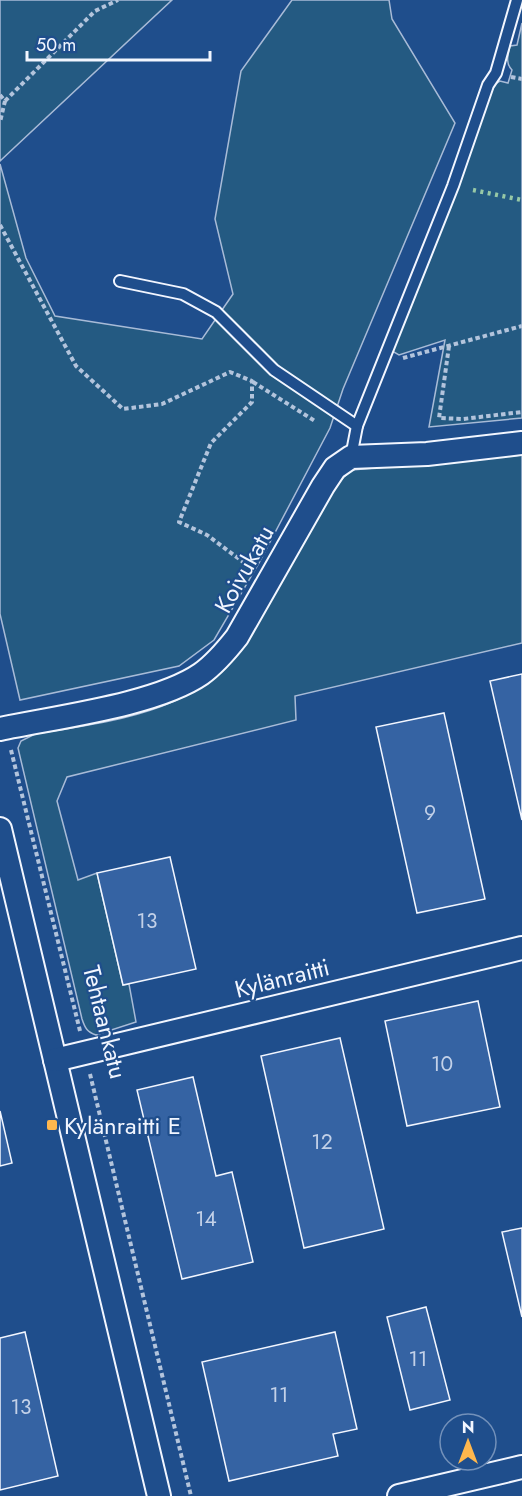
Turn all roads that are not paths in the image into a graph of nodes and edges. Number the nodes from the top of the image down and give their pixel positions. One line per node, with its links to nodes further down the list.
1 (517, 0): 3 (lane)
2 (120, 281): 3 (lane)
3 (357, 426): 5 (lane)
4 (522, 443): 5 (street)
5 (352, 452): 6 (street, Koivukatu)
6 (3, 728)
7 (0, 829): 9 (street)
8 (522, 948): 9 (street, Kylänraitti)
9 (55, 1060): 11 (street)
10 (522, 1467): 12 (street)
11 (159, 1496)
12 (399, 1496)

